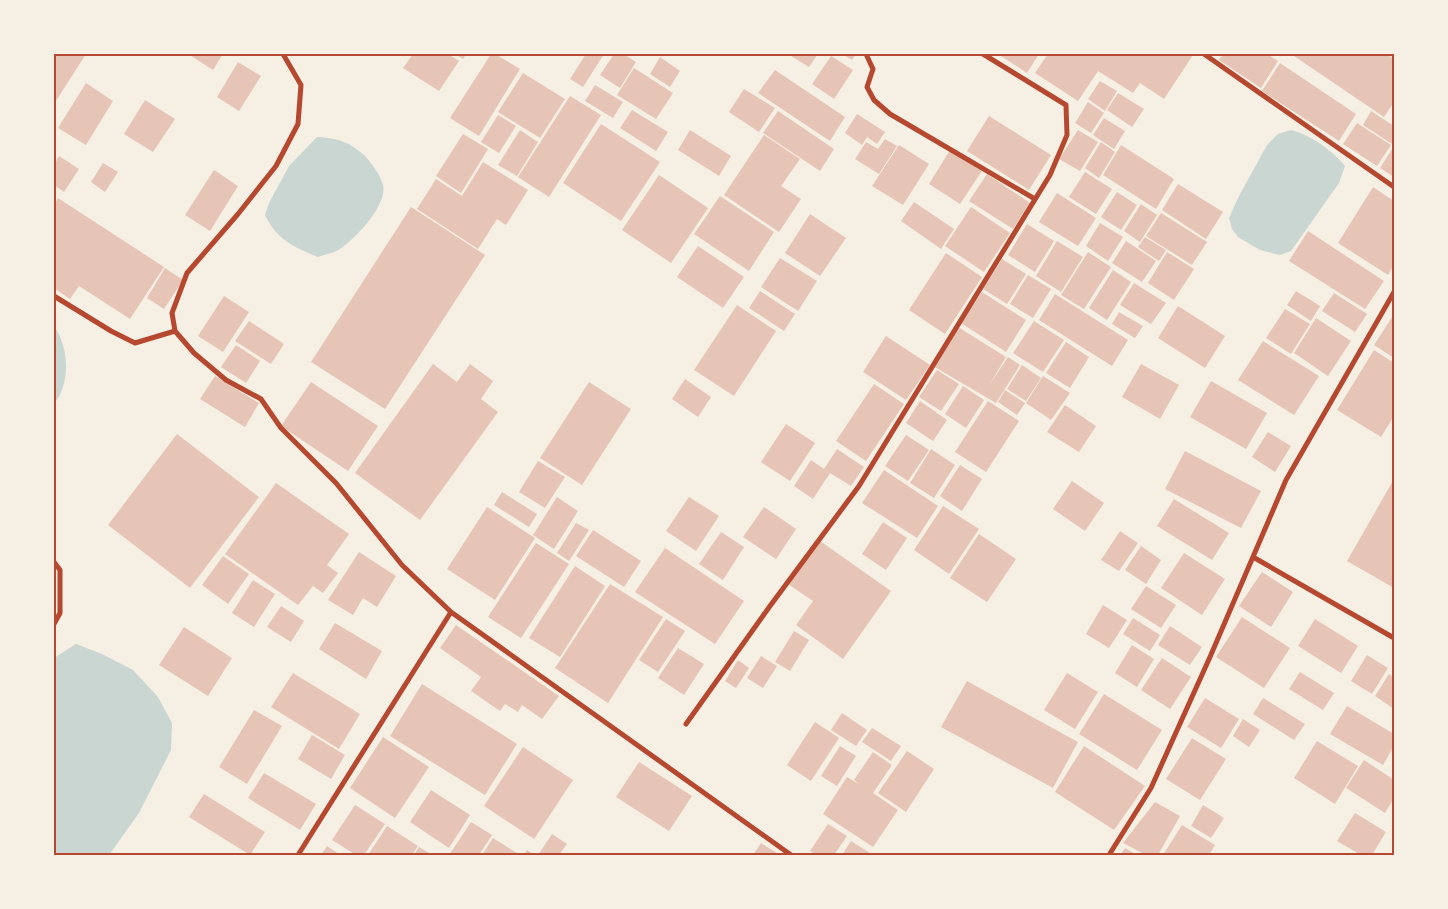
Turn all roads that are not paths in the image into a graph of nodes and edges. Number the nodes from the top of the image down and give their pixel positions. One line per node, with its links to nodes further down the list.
1 (283, 54): 9 (street)
2 (866, 54): 6 (street)
3 (983, 54): 6 (street)
4 (1204, 54): 5 (street)
5 (1394, 187)
6 (1035, 199): 15 (street)
7 (1394, 292): 10 (street)
8 (54, 296): 9 (street)
9 (175, 331): 12 (street)
10 (1253, 557): 14 (street); 18 (street)
11 (54, 562): 13 (street)
12 (452, 612): 16 (street); 17 (street)
13 (54, 624)
14 (1394, 638)
15 (686, 724)
16 (298, 855)
17 (791, 855)
18 (1109, 855)

